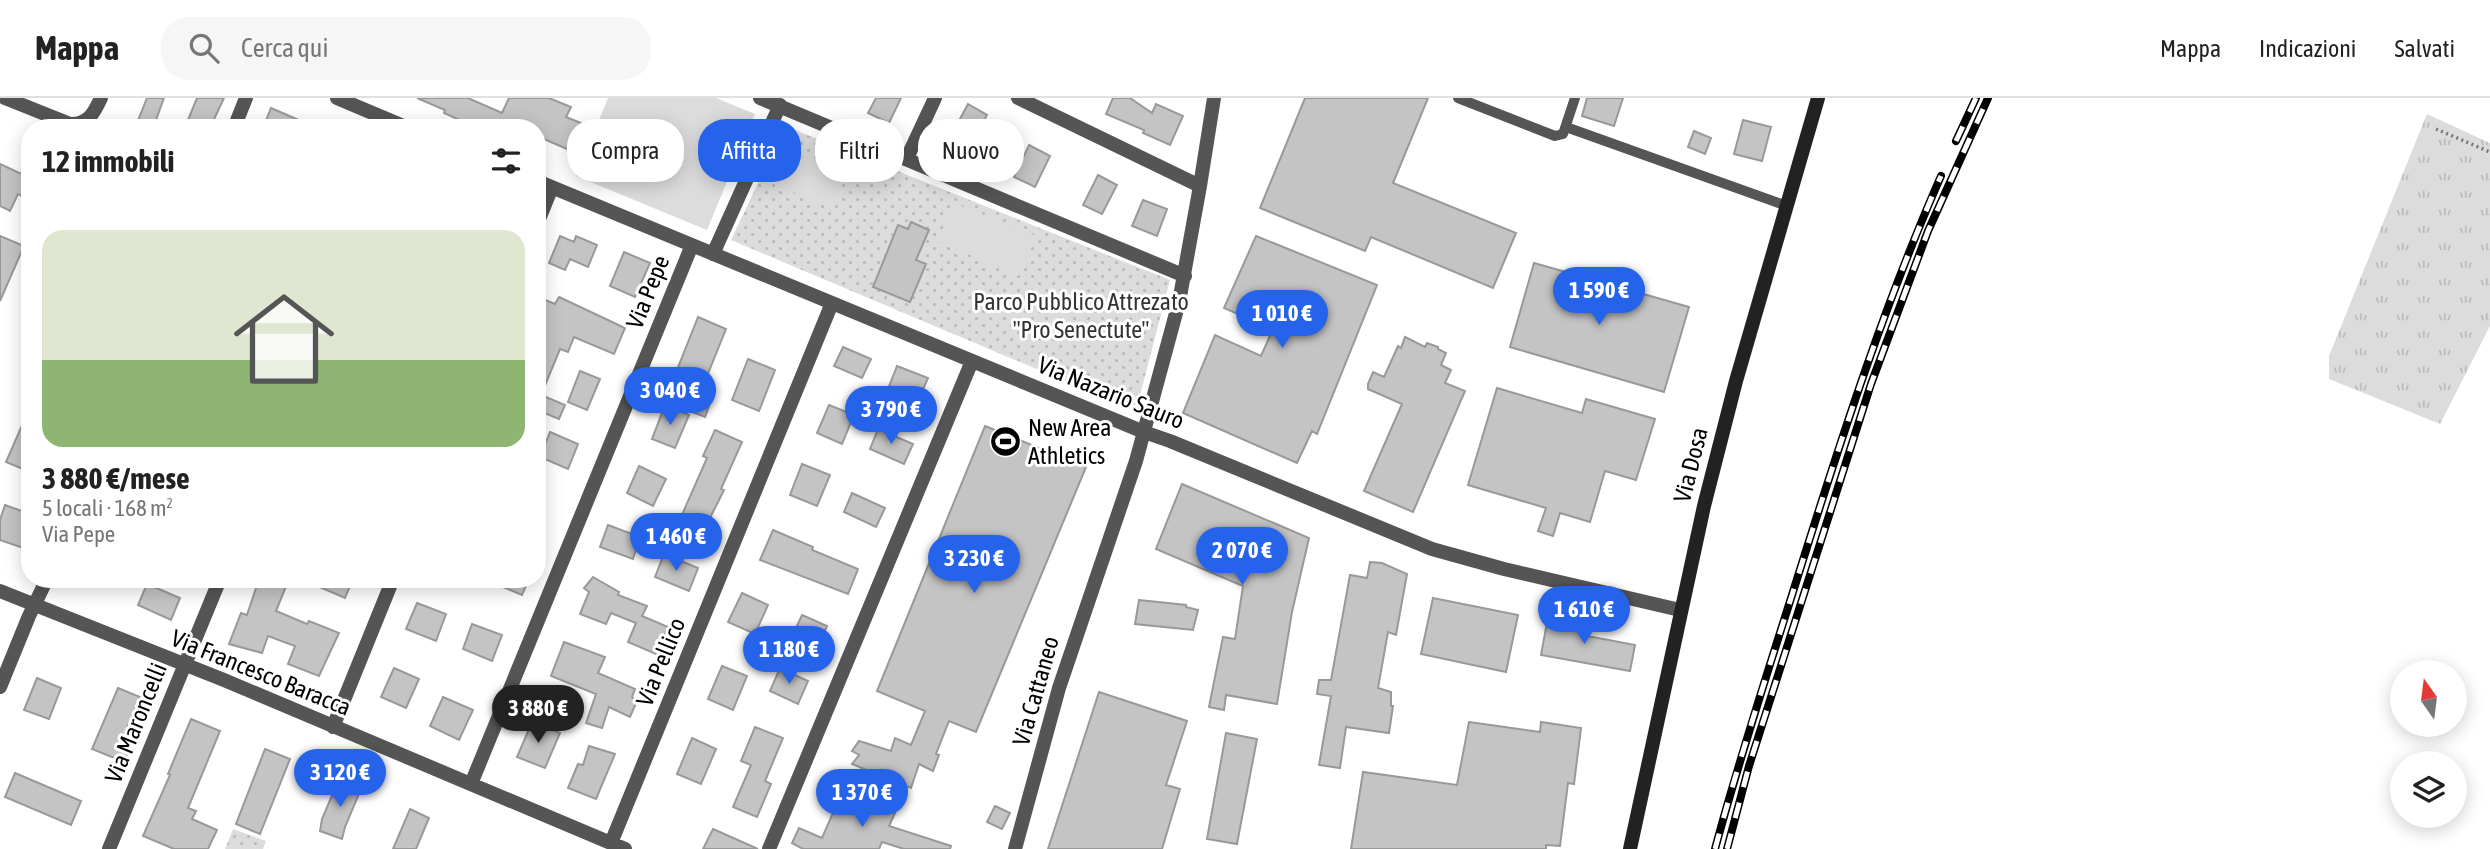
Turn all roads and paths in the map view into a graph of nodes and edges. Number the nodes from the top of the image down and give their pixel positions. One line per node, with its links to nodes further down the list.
1 (5, 98): 13 (street)
2 (101, 98): 14 (street)
3 (246, 98): 15 (street)
4 (337, 98): 16 (street)
5 (935, 98): 20 (street)
6 (1018, 98): 22 (street)
7 (1214, 98): 22 (street, Via Cattaneo)
8 (1458, 98): 17 (lane)
9 (1575, 98): 17 (lane)
10 (1818, 98): 25 (street, Via Dosa)
11 (764, 99): 12 (street)
12 (780, 105): 20 (street); 27 (street)
13 (57, 119)
14 (88, 119)
15 (238, 119)
16 (387, 119)
17 (1566, 127): 25 (lane)
18 (2436, 129): 19 (path)
19 (2490, 152)
20 (907, 158): 28 (street)
21 (546, 185): 23 (street, Via Nazario Sauro)
22 (1200, 186): 28 (street, Via Cattaneo)
23 (552, 187): 24 (street); 26 (street, Via Nazario Sauro)
24 (546, 202)
25 (1787, 206): 37 (street, Via Dosa)
26 (692, 245): 27 (street, Via Nazario Sauro); 41 (street, Via Pepe)
27 (713, 254): 29 (street, Via Nazario Sauro)
28 (1185, 276): 31 (street, Via Cattaneo)
29 (832, 303): 30 (street, Via Nazario Sauro); 42 (street, Via Pellico)
30 (972, 361): 31 (street, Via Nazario Sauro); 44 (street)
31 (1144, 432): 37 (street, Via Nazario Sauro); 45 (street, Via Cattaneo)
32 (42, 588): 36 (street)
33 (216, 588): 38 (street, Via Maroncelli)
34 (389, 588): 40 (street)
35 (0, 591): 36 (street)
36 (34, 605): 38 (street, Via Francesco Baracca); 39 (street)
37 (1680, 610): 46 (street, Via Dosa)
38 (185, 666): 40 (street, Via Francesco Baracca); 43 (street, Via Maroncelli)
39 (0, 687)
40 (333, 727): 41 (street, Via Francesco Baracca)
41 (471, 784): 42 (street, Via Francesco Baracca)
42 (618, 846)
43 (112, 848)
44 (769, 849)
45 (1015, 849)
46 (1630, 849)

